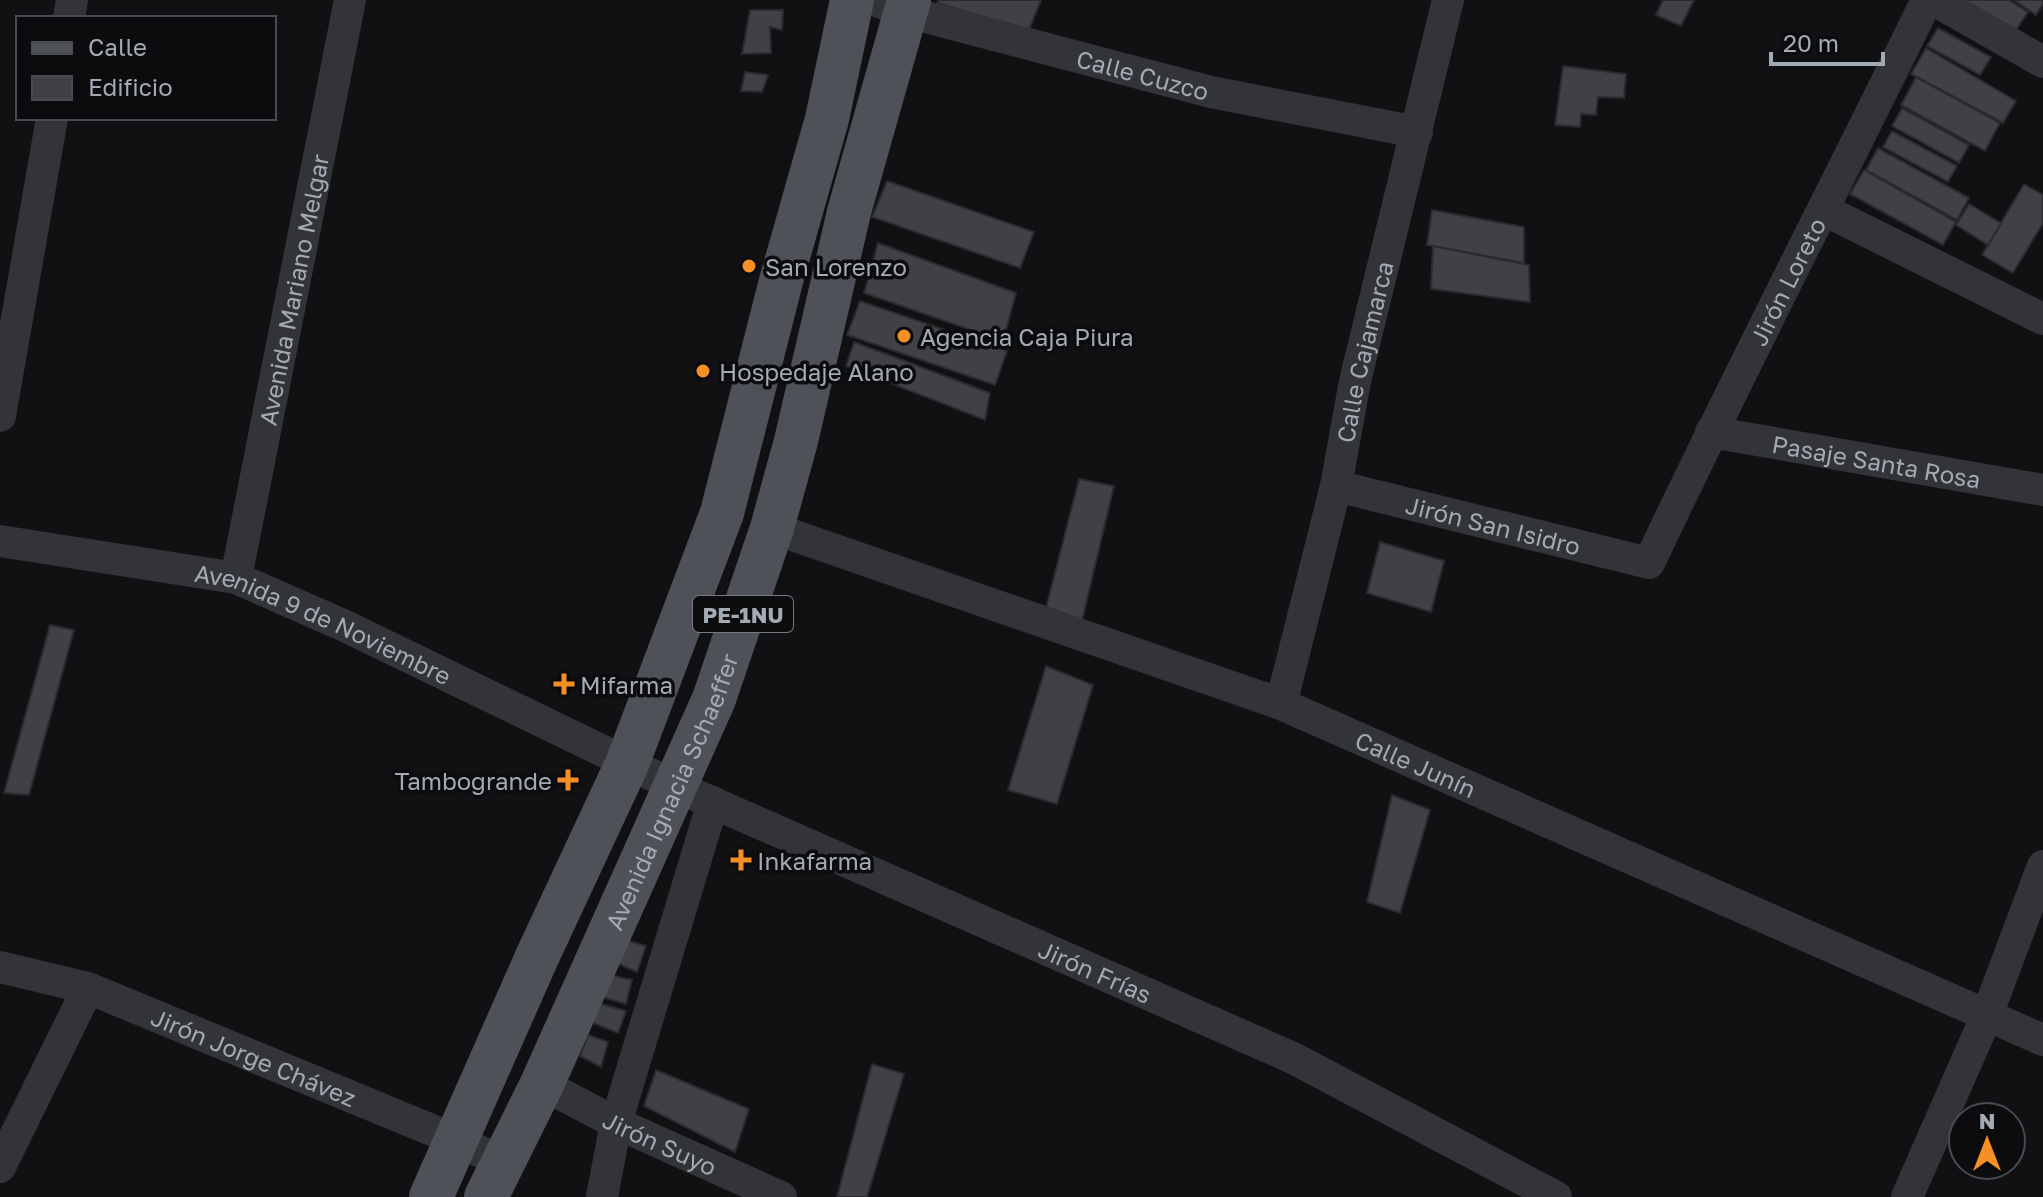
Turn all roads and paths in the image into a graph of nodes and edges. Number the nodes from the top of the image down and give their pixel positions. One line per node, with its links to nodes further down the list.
1 (350, 0): 19 (street, Avenida Mariano Melgar)
2 (852, 0): 21 (main road, PE-1NU)
3 (1448, 0): 9 (street, Calle Cajamarca)
4 (1927, 0): 10 (street, Jirón Loreto)
5 (1934, 0): 7 (street)
6 (897, 4): 9 (street, Calle Cuzco); 16 (main road, Avenida Ignacia Schaeffer / PE-1NU)
7 (2043, 62)
8 (52, 120): 12 (street)
9 (1417, 132): 14 (street, Calle Cajamarca)
10 (1824, 210): 11 (street); 13 (street, Jirón Loreto)
11 (2043, 319)
12 (0, 416)
13 (1711, 432): 15 (street, Pasaje Santa Rosa); 18 (street, Jirón Loreto)
14 (1336, 486): 18 (street, Jirón San Isidro); 20 (street, Calle Cajamarca)
15 (2043, 490)
16 (772, 528): 20 (street, Calle Junín); 22 (main road, Avenida Ignacia Schaeffer / PE-1NU)
17 (0, 541): 19 (street, Avenida 9 de Noviembre)
18 (1649, 563)
19 (236, 578): 21 (street, Avenida 9 de Noviembre)
20 (1281, 704): 26 (street, Calle Junín)
21 (627, 764): 22 (street, Jirón Frías); 30 (main road, PE-1NU)
22 (694, 794): 28 (main road, Avenida Ignacia Schaeffer / PE-1NU); 29 (street); 36 (street, Jirón Frías)
23 (2043, 866): 26 (street)
24 (0, 967): 25 (street, Jirón Jorge Chávez)
25 (88, 988): 30 (street, Jirón Jorge Chávez); 31 (street)
26 (1987, 1015): 27 (street, Calle Junín); 37 (street)
27 (2043, 1040)
28 (542, 1084): 29 (street, Jirón Suyo); 32 (main road, Avenida Ignacia Schaeffer / PE-1NU)
29 (616, 1123): 34 (street); 35 (street, Jirón Suyo)
30 (456, 1140): 32 (street, Jirón Jorge Chávez); 33 (main road, PE-1NU)
31 (0, 1167)
32 (494, 1180)
33 (431, 1197)
34 (602, 1197)
35 (781, 1197)
36 (1556, 1197)
37 (1907, 1197)

